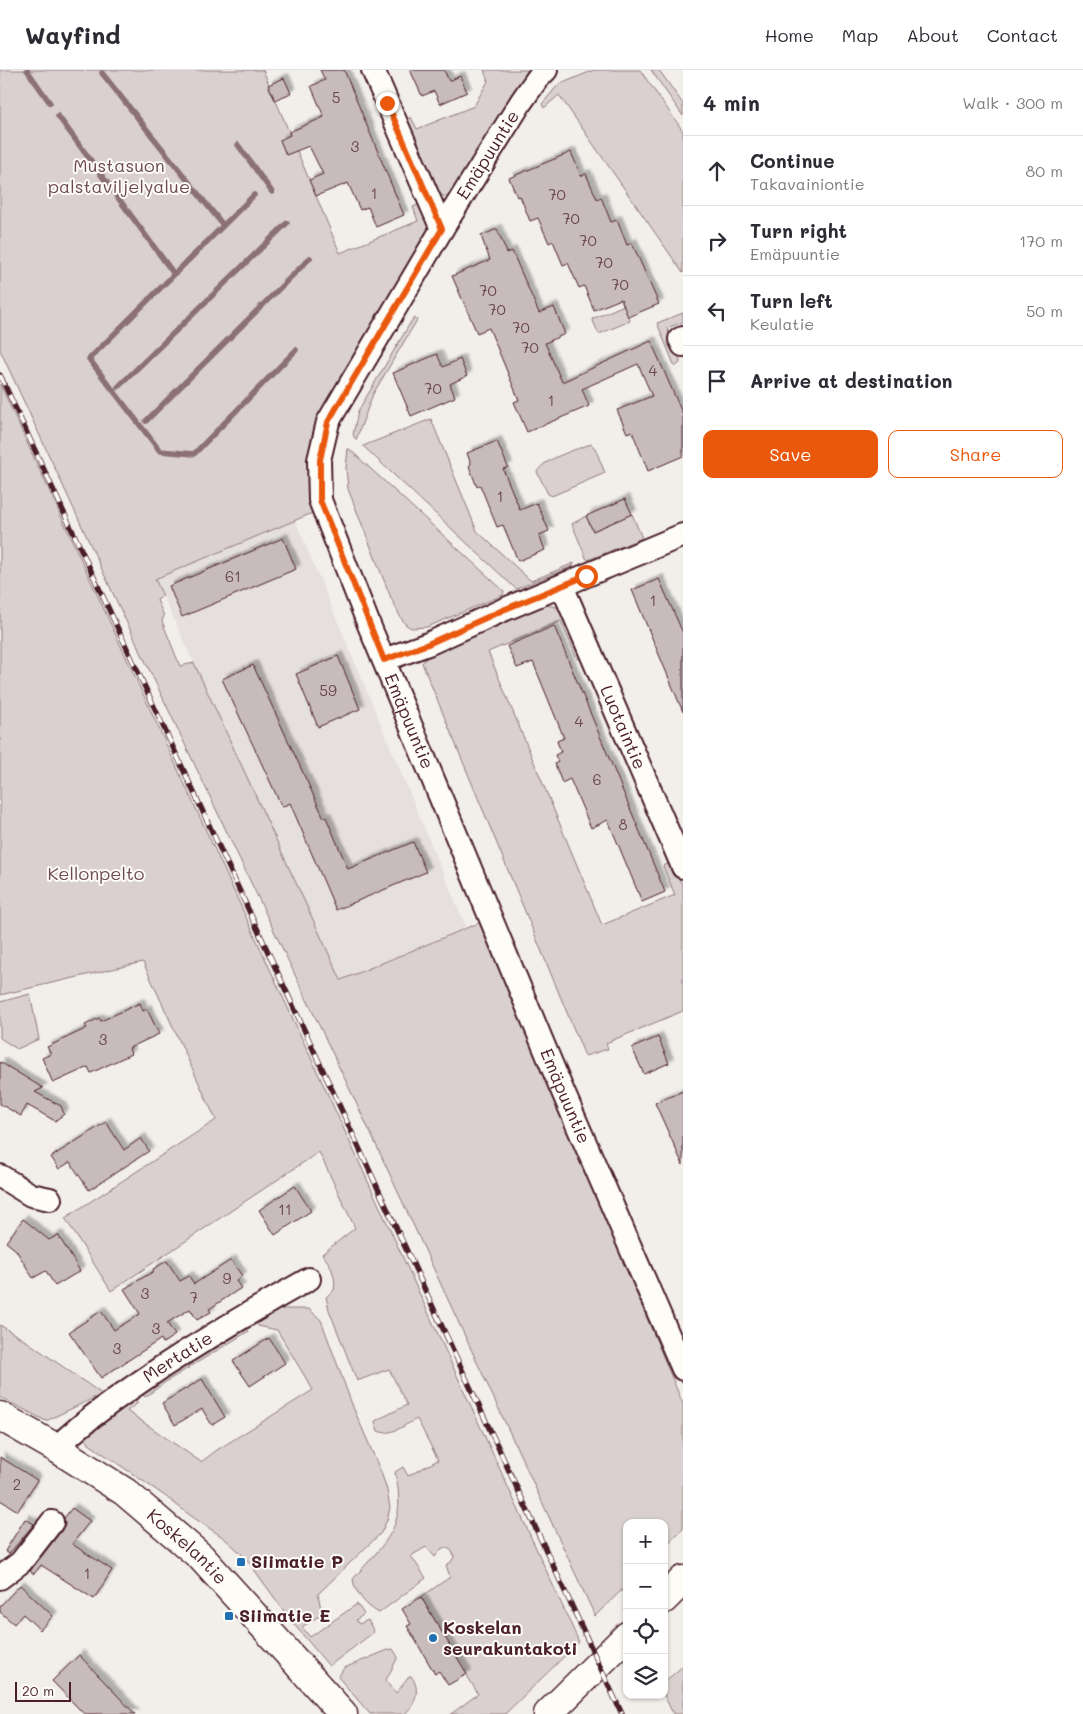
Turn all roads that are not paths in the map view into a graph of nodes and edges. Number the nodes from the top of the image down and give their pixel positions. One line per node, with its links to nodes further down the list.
1 (373, 70): 3 (street)
2 (546, 70): 3 (street, Emäpuuntie)
3 (442, 229): 8 (street, Emäpuuntie)
4 (683, 338): 5 (street)
5 (683, 346)
6 (683, 535): 7 (street)
7 (562, 586): 8 (street); 9 (street, Luotaintie)
8 (384, 660): 13 (street, Emäpuuntie)
9 (683, 867)
10 (0, 1176): 11 (street)
11 (50, 1199)
12 (309, 1279): 15 (street, Mertatie)
13 (683, 1369)
14 (0, 1416): 15 (main road, Koskelantie)
15 (56, 1448): 21 (main road, Koskelantie)
16 (52, 1522): 17 (street)
17 (0, 1578)
18 (683, 1580): 19 (main road)
19 (668, 1595)
20 (623, 1640): 22 (main road)
21 (343, 1714)
22 (548, 1714)

